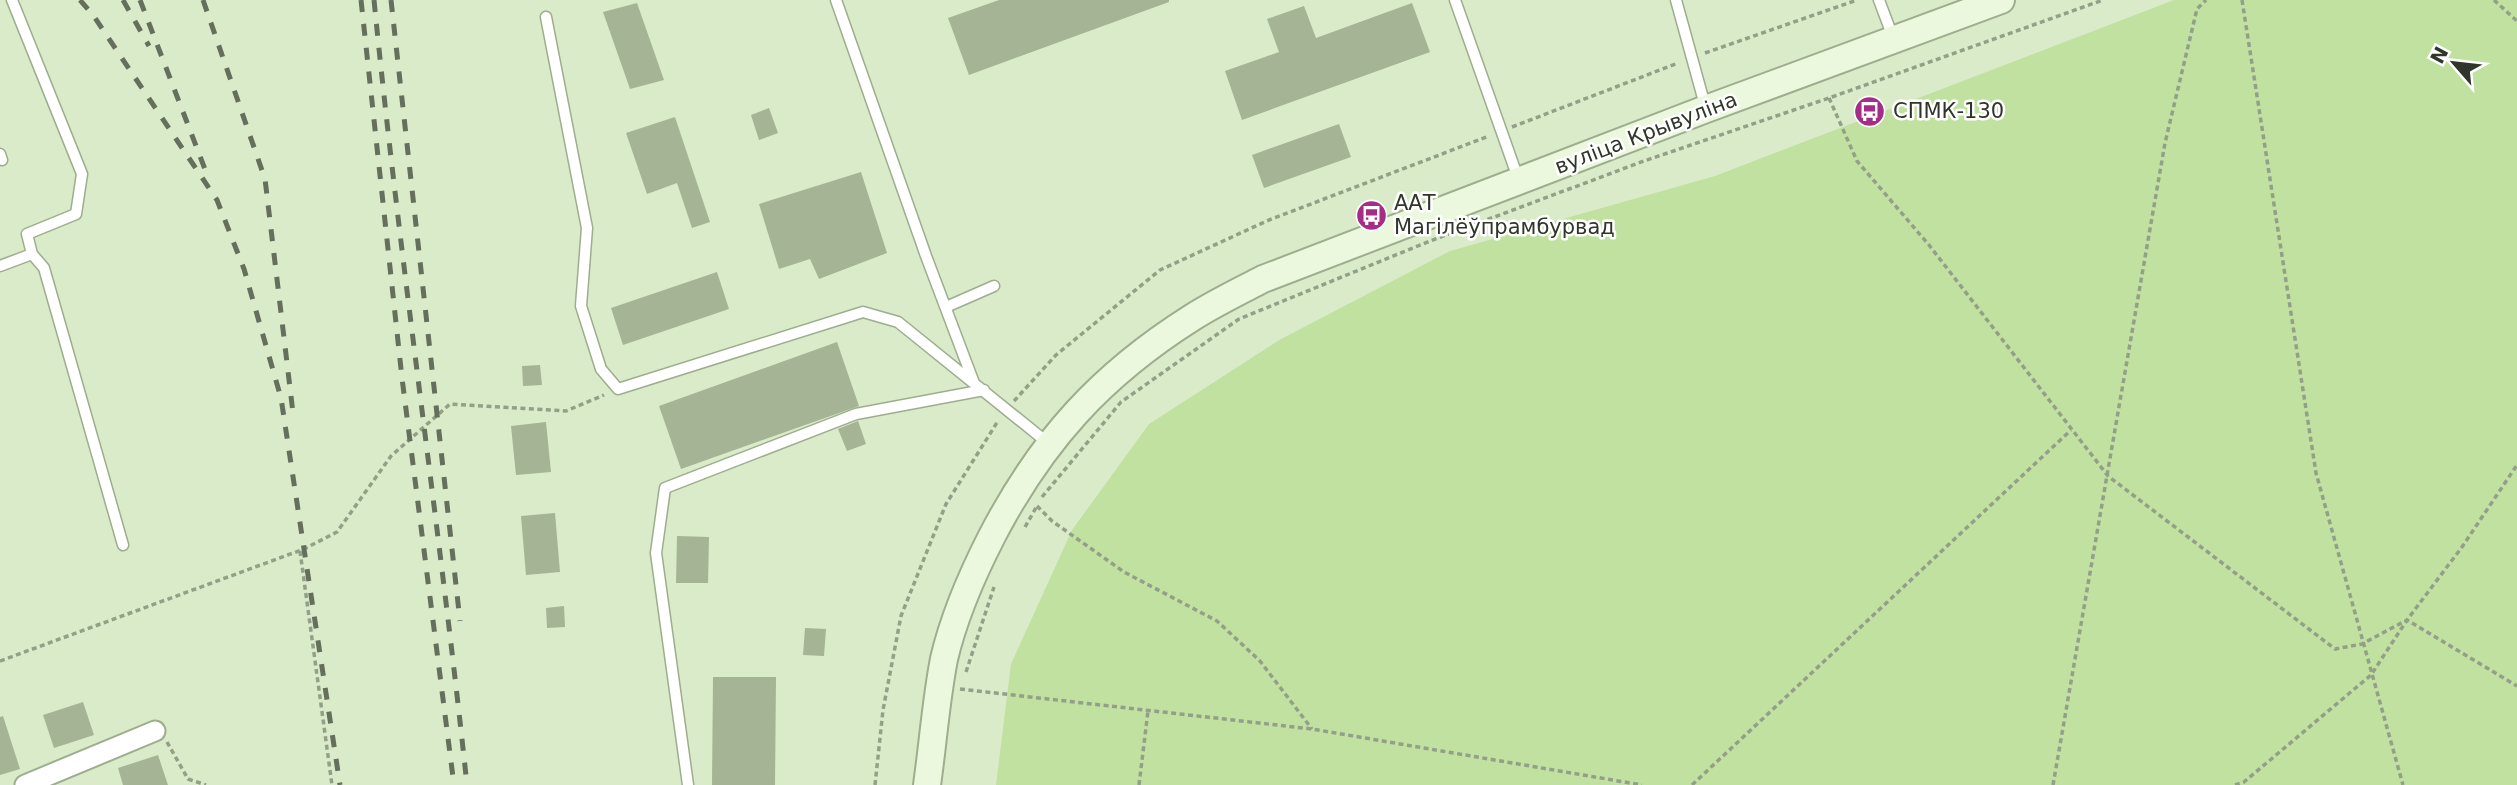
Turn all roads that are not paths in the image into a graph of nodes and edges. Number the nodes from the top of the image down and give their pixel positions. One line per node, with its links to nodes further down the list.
1 (12, 0): 11 (lane)
2 (836, 0): 14 (lane)
3 (1455, 0): 10 (lane)
4 (1676, 0): 9 (lane)
5 (1879, 0): 8 (lane)
6 (2001, 0): 8 (main road, вуліца Крывуліна)
7 (546, 17): 15 (lane)
8 (1894, 40): 9 (main road, вуліца Крывуліна)
9 (1706, 109): 10 (main road, вуліца Крывуліна)
10 (1520, 181): 17 (main road, вуліца Крывуліна)
11 (32, 254): 12 (lane); 18 (lane)
12 (0, 266)
13 (994, 286): 14 (lane)
14 (946, 307): 15 (lane)
15 (975, 383): 16 (lane)
16 (984, 390): 17 (lane); 21 (lane)
17 (1048, 443): 22 (main road, вуліца Крывуліна)
18 (123, 545)
19 (155, 731): 20 (street)
20 (24, 785)
21 (688, 785)
22 (927, 785)

